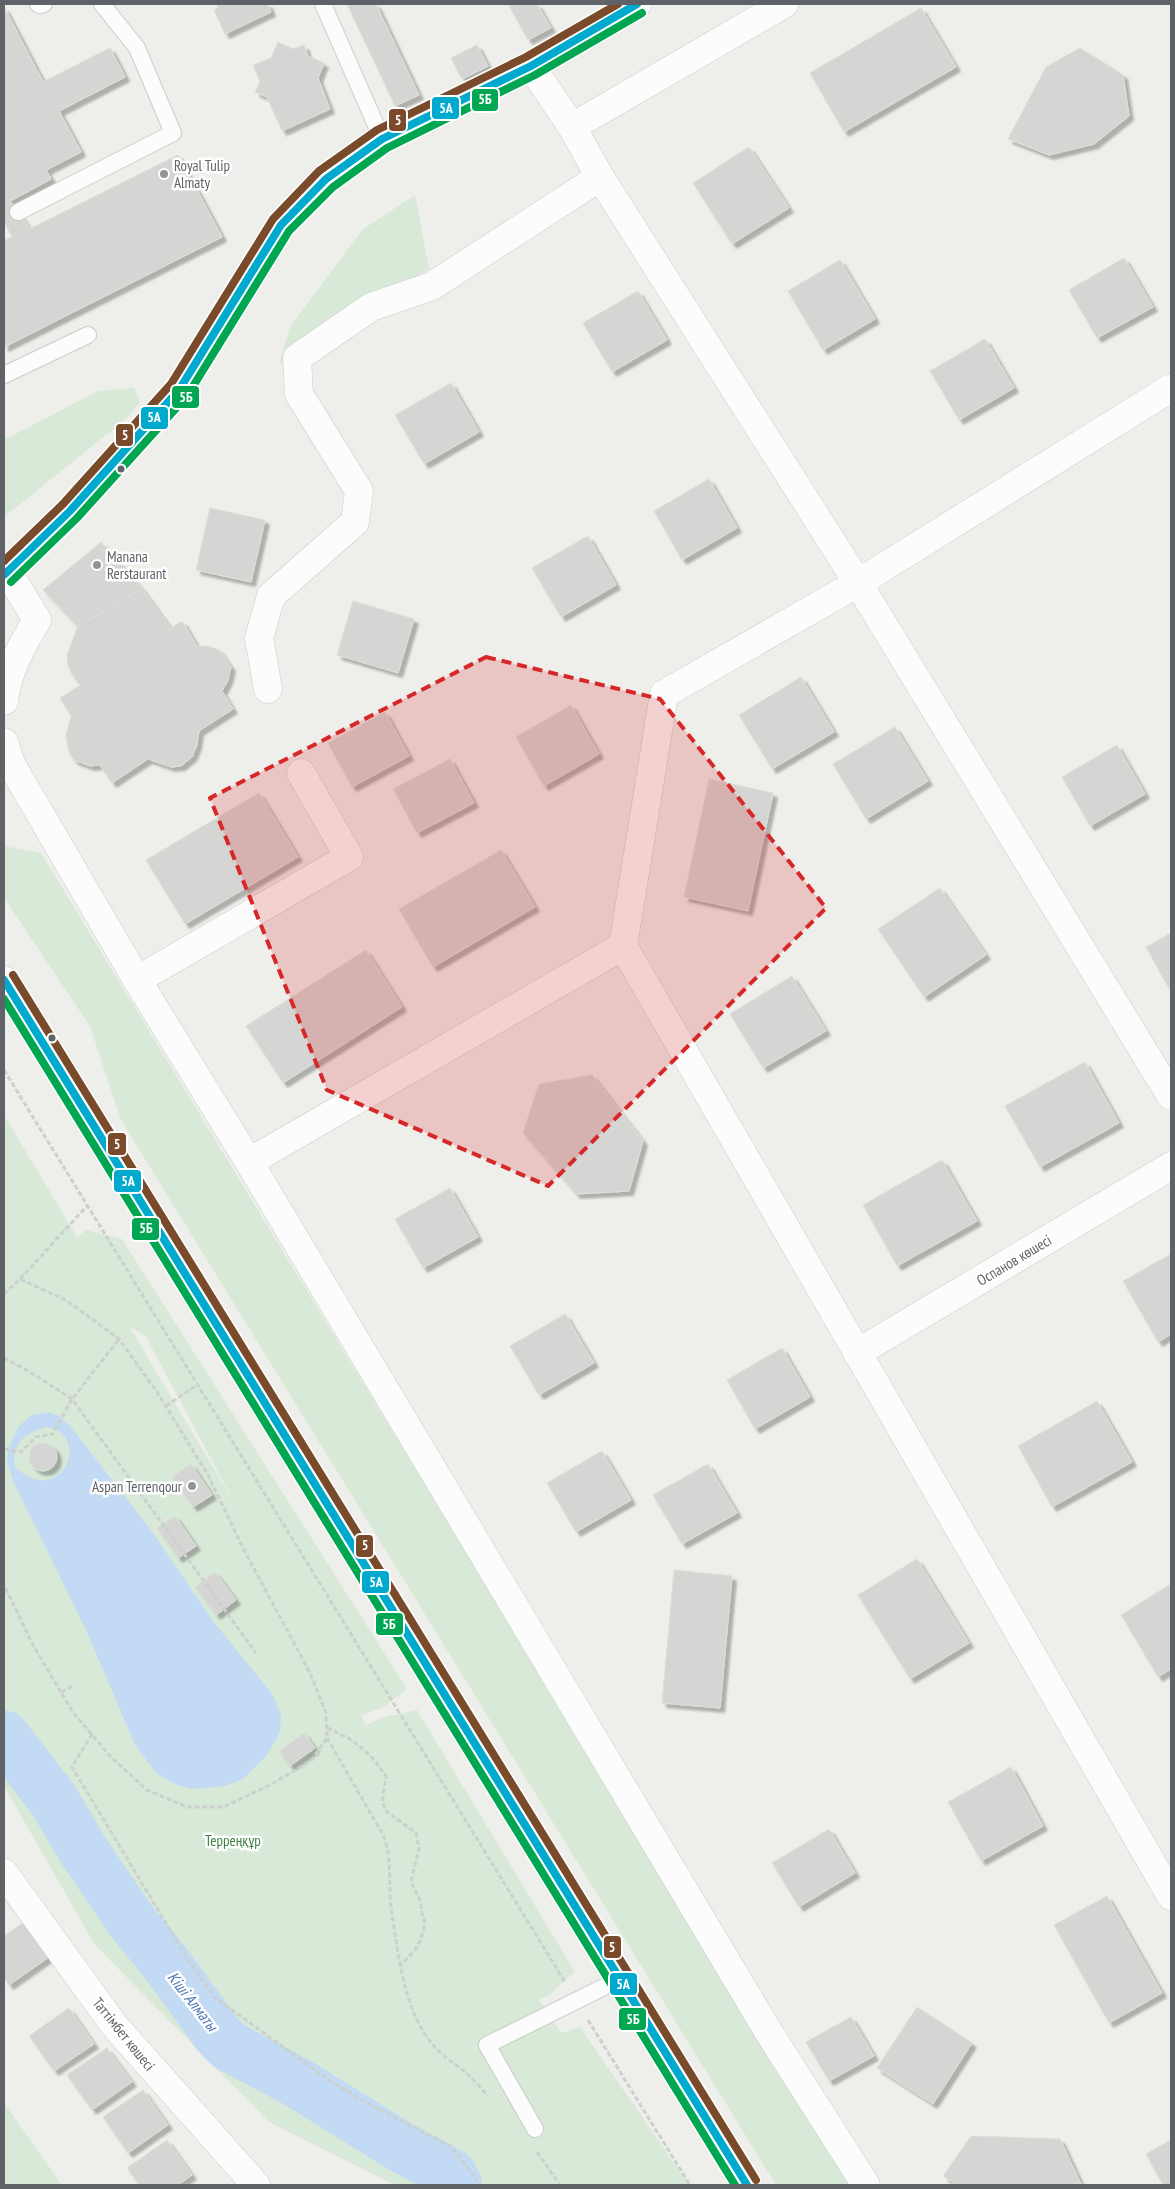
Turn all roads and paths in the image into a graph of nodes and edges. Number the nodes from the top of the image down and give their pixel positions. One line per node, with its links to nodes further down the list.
1 (38, 4): 2 (lane)
2 (44, 4)
3 (102, 4): 11 (lane)
4 (323, 4): 9 (lane)
5 (637, 4): 7 (street)
6 (784, 4): 8 (street)
7 (531, 66): 8 (street); 9 (street)
8 (572, 127): 10 (street)
9 (382, 139): 15 (street)
10 (600, 176): 16 (street); 17 (street)
11 (18, 212)
12 (88, 335): 13 (lane)
13 (4, 375)
14 (1171, 388): 16 (street)
15 (6, 574): 18 (street)
16 (858, 583): 21 (street); 25 (street)
17 (268, 688)
18 (4, 701)
19 (4, 742): 23 (street)
20 (301, 773): 23 (street)
21 (623, 946): 26 (street); 32 (street)
22 (4, 980): 48 (street)
23 (137, 980): 26 (street)
24 (4, 1070): 28 (path)
25 (1171, 1096)
26 (249, 1162): 58 (street)
27 (1171, 1166): 32 (street, Оспанов көшесі)
28 (87, 1206): 29 (path); 34 (path)
29 (20, 1279): 30 (path); 31 (path)
30 (4, 1294)
31 (119, 1339): 35 (path); 36 (path)
32 (857, 1354): 46 (street)
33 (4, 1358): 35 (path)
34 (197, 1385): 36 (path); 49 (path)
35 (72, 1399): 37 (path); 39 (path)
36 (166, 1406): 42 (path)
37 (4, 1450)
38 (4, 1585): 41 (path)
39 (256, 1653)
40 (73, 1686): 41 (path)
41 (61, 1692): 43 (path)
42 (327, 1728): 44 (path); 47 (path)
43 (92, 1734): 44 (path); 54 (path)
44 (327, 1738): 47 (path)
45 (4, 1873): 53 (street, Таттімбет көшесі)
46 (1171, 1896)
47 (399, 1967): 50 (path)
48 (620, 1979): 49 (lane); 57 (street)
49 (576, 2001): 51 (lane); 56 (path)
50 (492, 2101)
51 (535, 2129)
52 (532, 2145): 55 (path)
53 (256, 2185)
54 (478, 2185)
55 (560, 2185)
56 (690, 2185)
57 (747, 2185)
58 (866, 2185)

